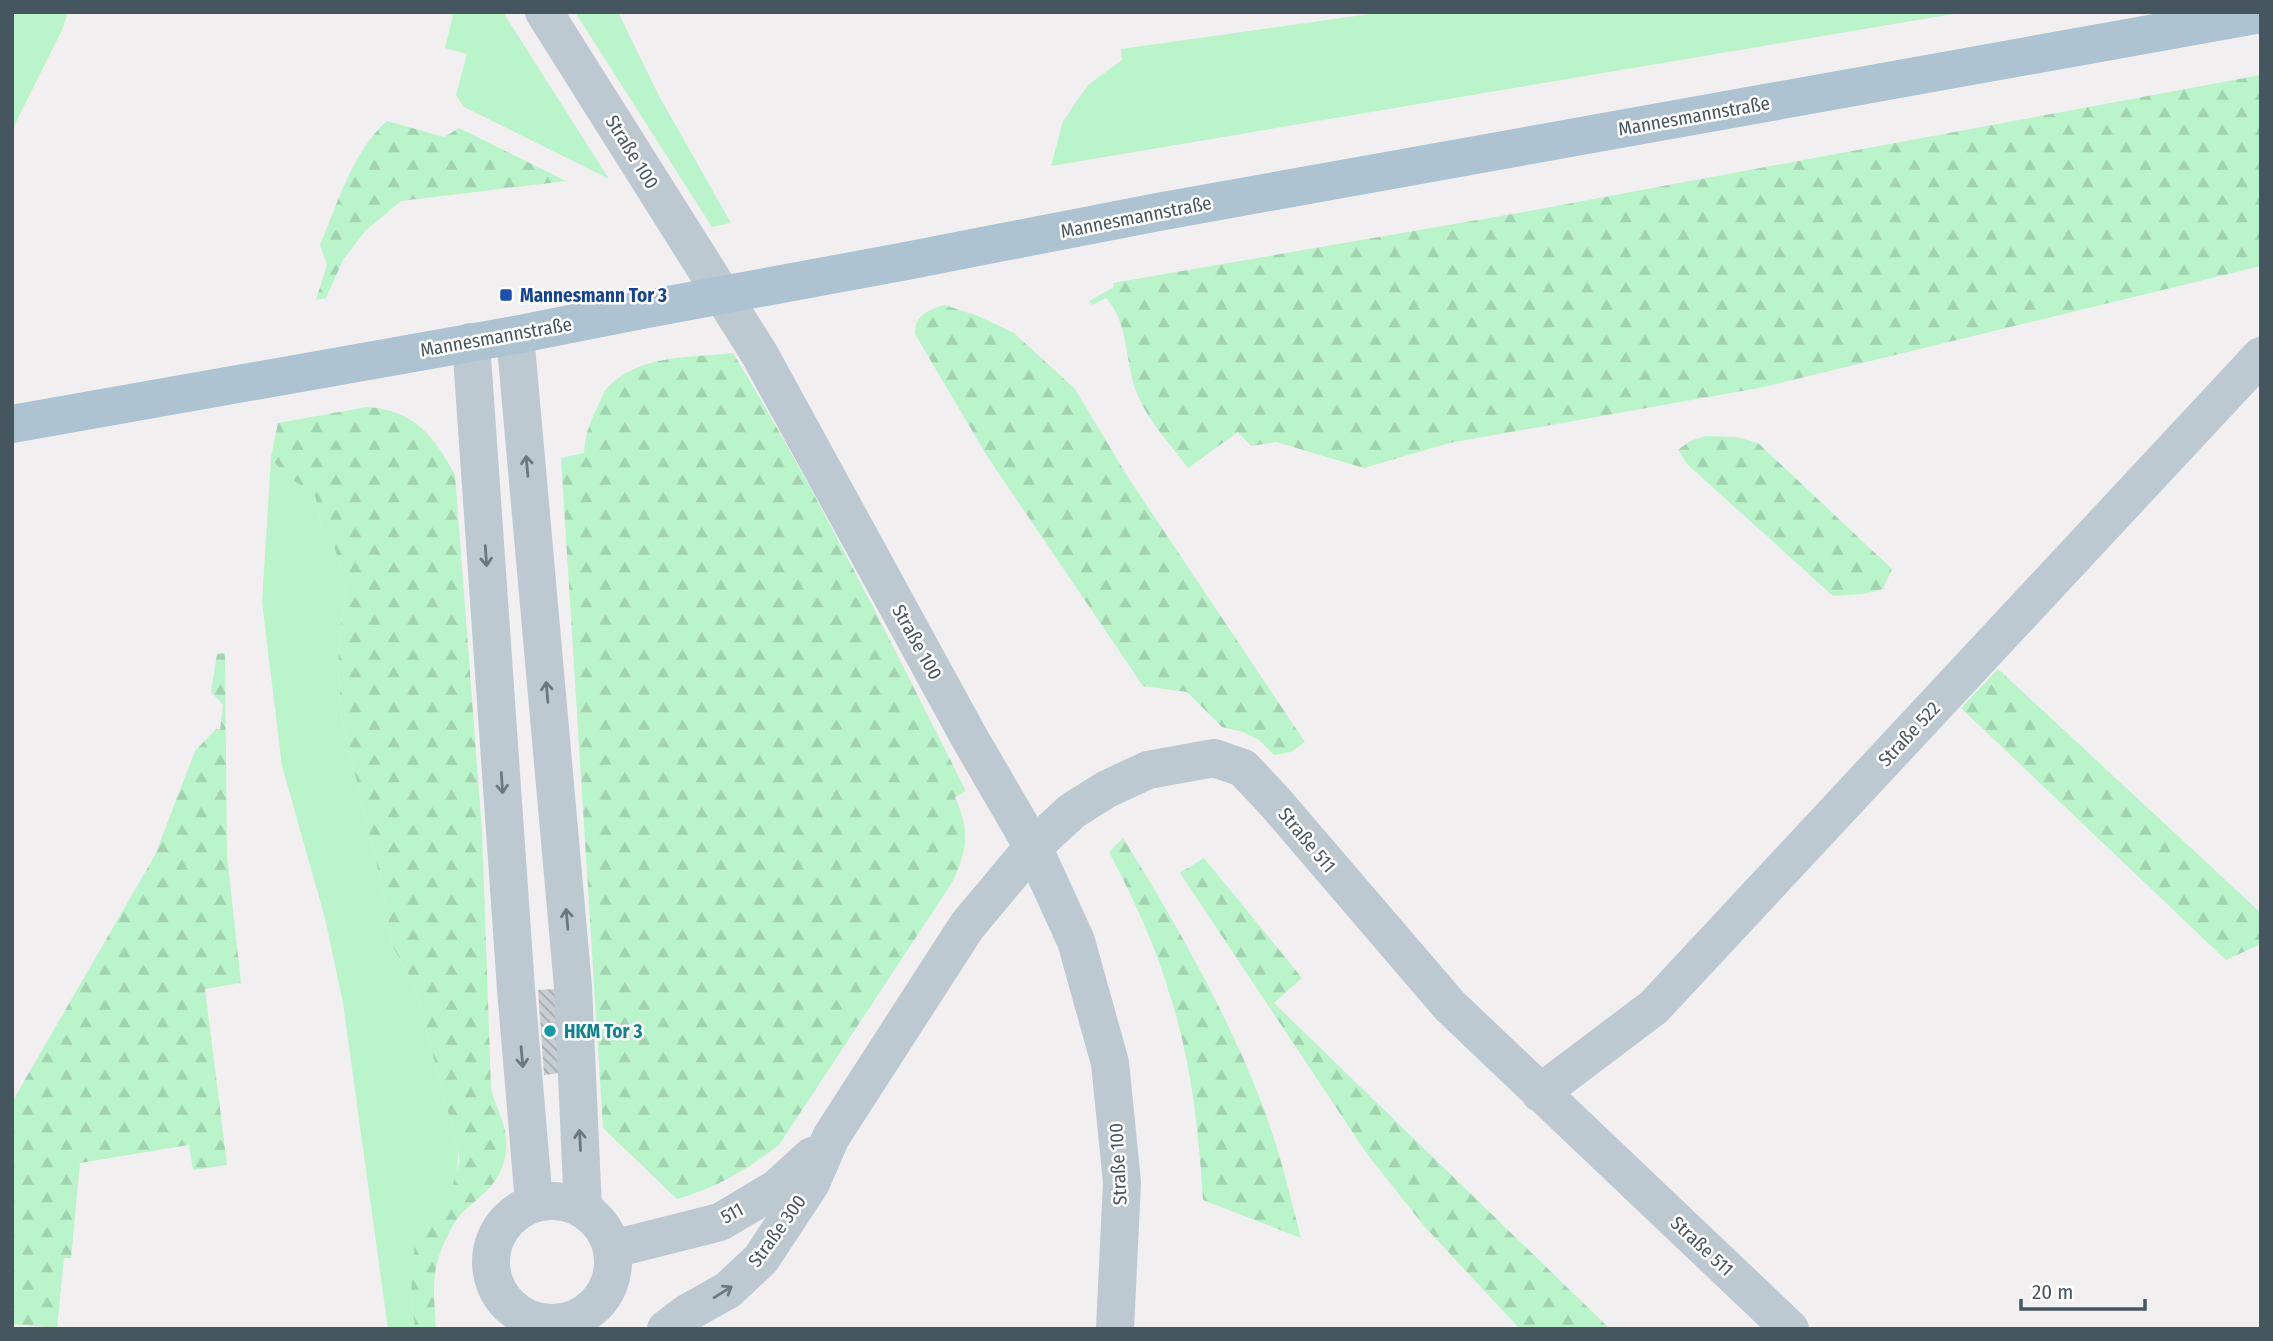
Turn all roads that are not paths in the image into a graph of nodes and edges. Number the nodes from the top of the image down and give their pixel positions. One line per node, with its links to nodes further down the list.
1 (544, 12): 7 (street, Straße 100)
2 (2261, 14): 3 (main road, Mannesmannstraße, bridge)
3 (515, 335): 4 (main road, Mannesmannstraße); 11 (street, one-way to 3)
4 (471, 342): 6 (main road, Mannesmannstraße); 10 (street, one-way to 10)
5 (2261, 356): 8 (street, Straße 522)
6 (12, 424)
7 (1033, 847): 8 (street, Straße 511); 9 (street, Straße 511); 16 (street, Straße 100)
8 (1540, 1093): 17 (street, Straße 511)
9 (831, 1137): 12 (street, 511); 15 (street, Straße 300, one-way to 9)
10 (534, 1203): 11 (street); 13 (street)
11 (583, 1209): 12 (street)
12 (613, 1250): 14 (street)
13 (515, 1320): 14 (street)
14 (572, 1324)
15 (666, 1329)
16 (1115, 1329)
17 (1790, 1329)

